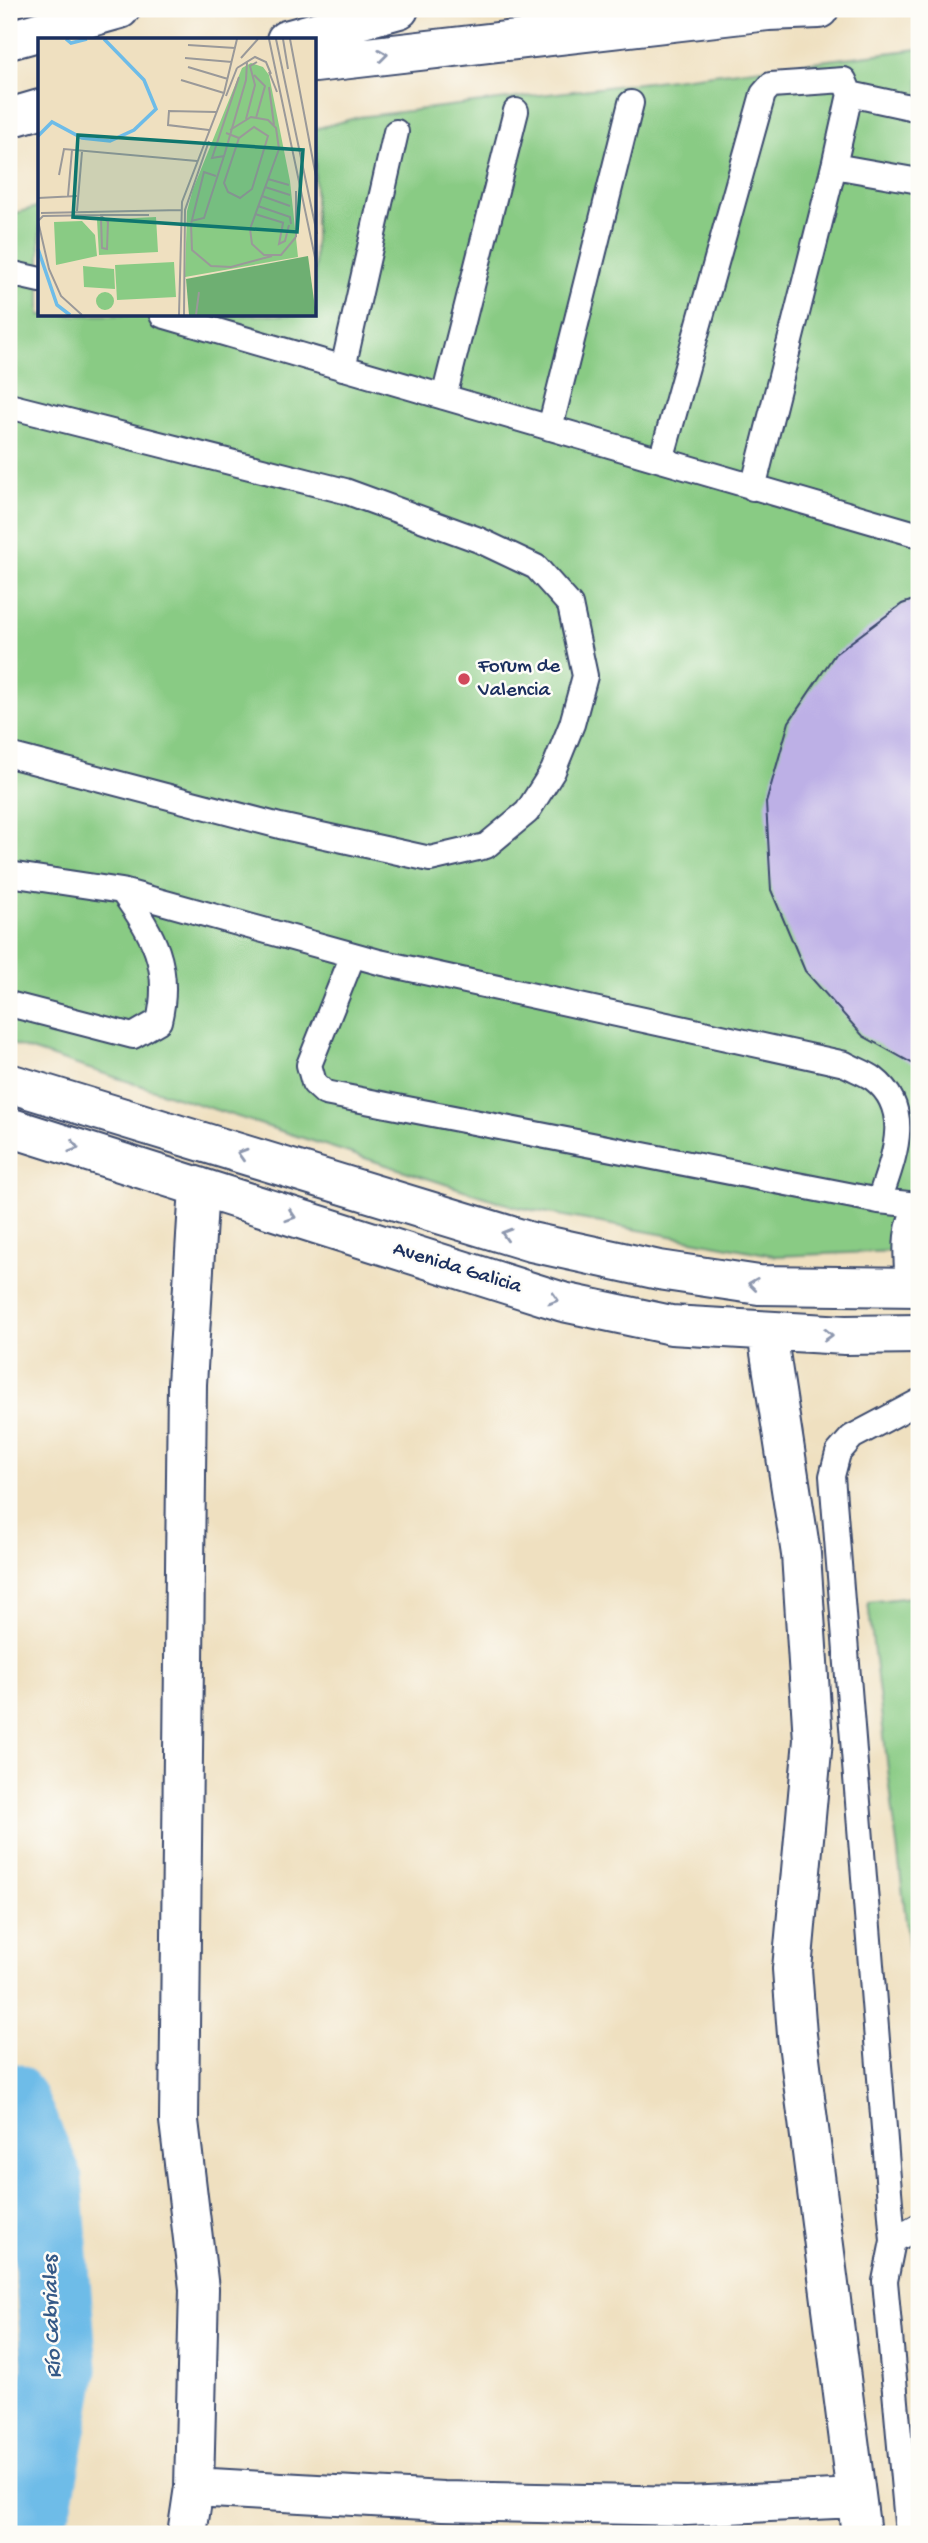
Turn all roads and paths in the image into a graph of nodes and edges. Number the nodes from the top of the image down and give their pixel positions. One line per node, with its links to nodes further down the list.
1 (120, 9): 5 (main road)
2 (399, 9): 4 (main road)
3 (819, 9): 6 (main road, one-way to 3)
4 (293, 38)
5 (9, 40)
6 (317, 63)
7 (850, 94): 9 (lane); 14 (lane); 24 (lane)
8 (631, 103): 23 (lane)
9 (919, 109)
10 (38, 110): 12 (main road)
11 (516, 111): 21 (lane)
12 (9, 118)
13 (396, 132): 20 (lane)
14 (834, 166): 15 (lane); 25 (lane)
15 (919, 181)
16 (9, 273): 17 (lane)
17 (38, 280)
18 (177, 317): 19 (lane)
19 (229, 324): 20 (lane)
20 (343, 368): 21 (lane)
21 (444, 397): 23 (lane)
22 (9, 406): 27 (lane)
23 (550, 428): 24 (lane)
24 (661, 460): 25 (lane)
25 (753, 488): 26 (lane)
26 (919, 535)
27 (9, 755)
28 (9, 874): 29 (lane)
29 (122, 891): 30 (lane); 31 (lane)
30 (353, 955): 35 (lane); 35 (lane)
31 (9, 1004)
32 (9, 1083): 37 (main road, one-way to 32)
33 (9, 1127): 34 (main road, Avenida Galicia, one-way to 34)
34 (199, 1187): 38 (main road, Avenida Galicia, one-way to 38); 43 (main road)
35 (879, 1201): 36 (lane)
36 (919, 1205): 37 (lane)
37 (914, 1287)
38 (767, 1333): 39 (main road, Avenida Galicia, one-way to 39); 44 (main road)
39 (919, 1334)
40 (919, 1402): 42 (lane)
41 (919, 2226): 42 (lane)
42 (894, 2241): 47 (lane)
43 (194, 2487): 45 (main road); 46 (main road)
44 (859, 2516): 45 (main road)
45 (689, 2520)
46 (187, 2534)
47 (908, 2534)

